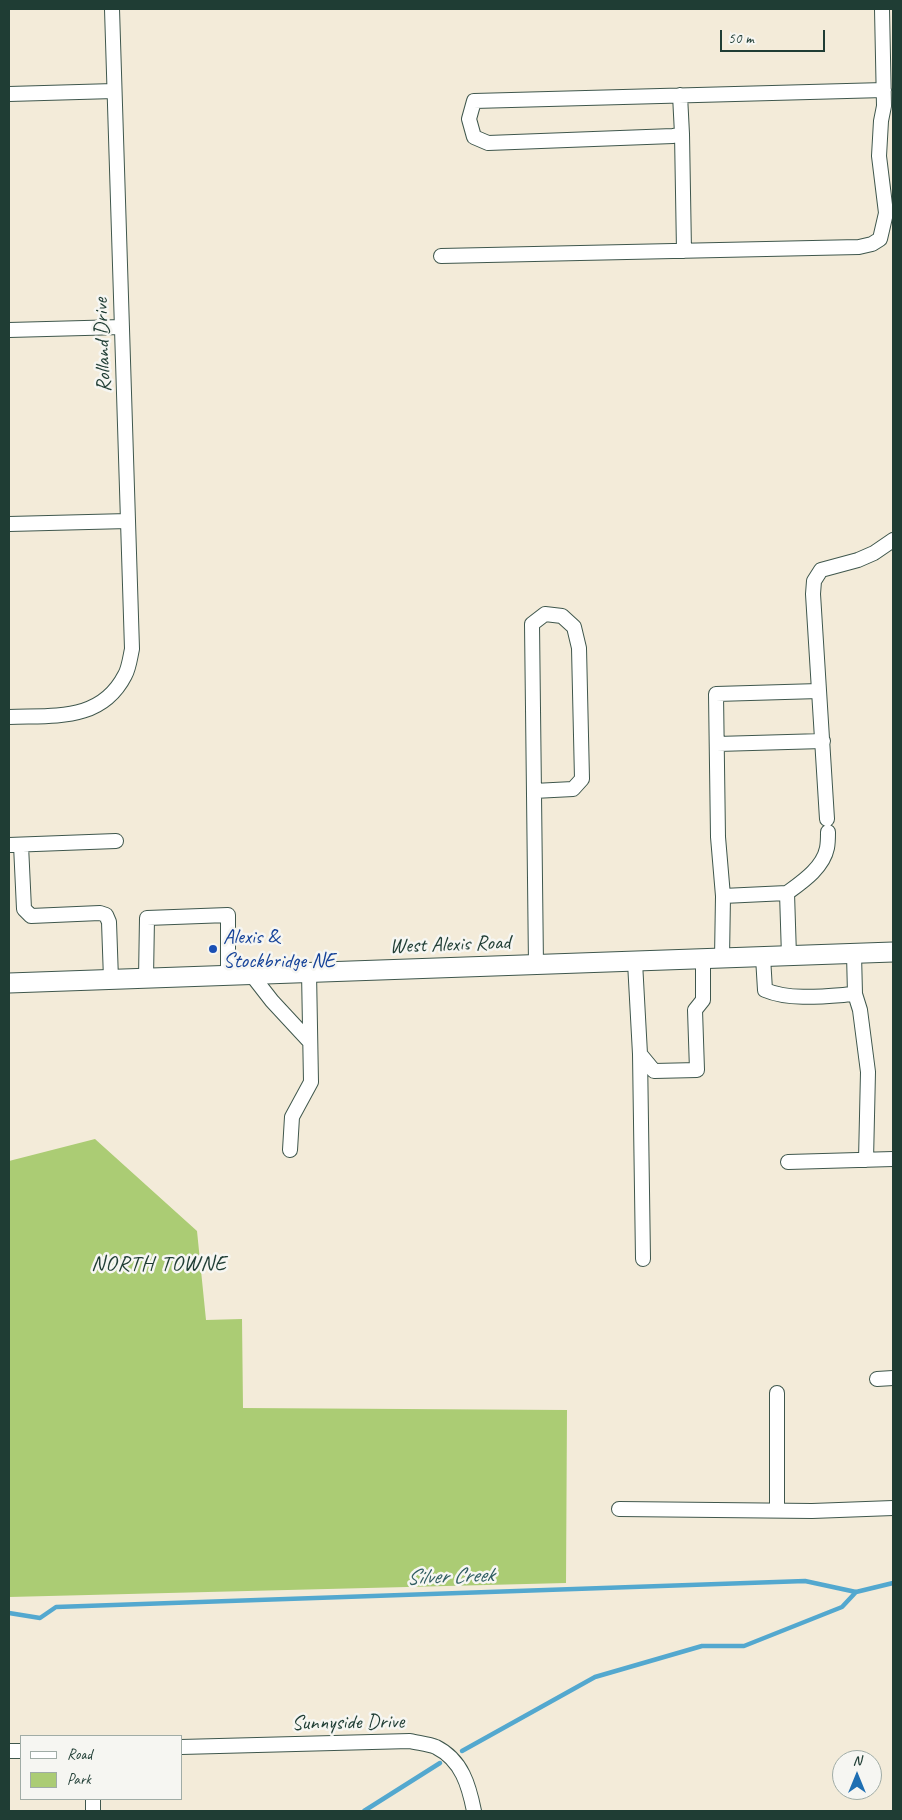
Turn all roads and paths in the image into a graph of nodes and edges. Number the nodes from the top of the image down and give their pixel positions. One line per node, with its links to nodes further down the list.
1 (112, 9): 3 (street, Rolland Drive)
2 (882, 9): 4 (street)
3 (114, 90): 5 (street); 12 (street, Rolland Drive)
4 (884, 90): 6 (street); 8 (street)
5 (9, 94)
6 (680, 96): 7 (street); 7 (street)
7 (682, 134): 10 (street)
8 (888, 183): 9 (street)
9 (890, 212): 10 (street)
10 (684, 251): 11 (street)
11 (441, 256)
12 (122, 327): 13 (street); 14 (street, Rolland Drive)
13 (9, 330)
14 (128, 521): 15 (street); 18 (street, Rolland Drive)
15 (9, 524)
16 (893, 540): 17 (street)
17 (820, 691): 19 (street); 20 (street)
18 (9, 717)
19 (823, 741): 20 (street); 24 (street)
20 (717, 744): 25 (street)
21 (534, 792): 21 (street); 33 (street)
22 (116, 841): 23 (street)
23 (15, 845): 38 (street)
24 (788, 893): 25 (street); 28 (street)
25 (723, 896): 30 (street)
26 (893, 952): 27 (main road, West Alexis Road)
27 (854, 954): 28 (main road, West Alexis Road); 40 (street)
28 (789, 956): 29 (main road, West Alexis Road)
29 (763, 957): 30 (main road, West Alexis Road); 40 (street)
30 (722, 958): 31 (main road, West Alexis Road)
31 (703, 959): 32 (main road, West Alexis Road); 42 (street)
32 (636, 962): 33 (main road, West Alexis Road); 42 (street)
33 (536, 965): 34 (main road, West Alexis Road)
34 (309, 972): 35 (main road, West Alexis Road); 41 (street)
35 (251, 974): 36 (main road, West Alexis Road); 41 (street)
36 (228, 975): 37 (main road, West Alexis Road); 37 (street)
37 (146, 978): 38 (main road, West Alexis Road)
38 (111, 979): 39 (main road, West Alexis Road)
39 (9, 983)
40 (855, 994): 45 (street)
41 (310, 1042): 43 (street)
42 (640, 1054): 47 (street)
43 (290, 1150)
44 (893, 1159): 45 (street)
45 (866, 1160): 46 (street)
46 (788, 1162)
47 (643, 1259)
48 (893, 1378): 49 (street)
49 (878, 1379)
50 (777, 1393): 53 (street)
51 (893, 1508): 53 (street)
52 (619, 1509): 53 (street)
53 (777, 1510)
54 (182, 1747): 55 (street, Sunnyside Drive)
55 (474, 1811)

